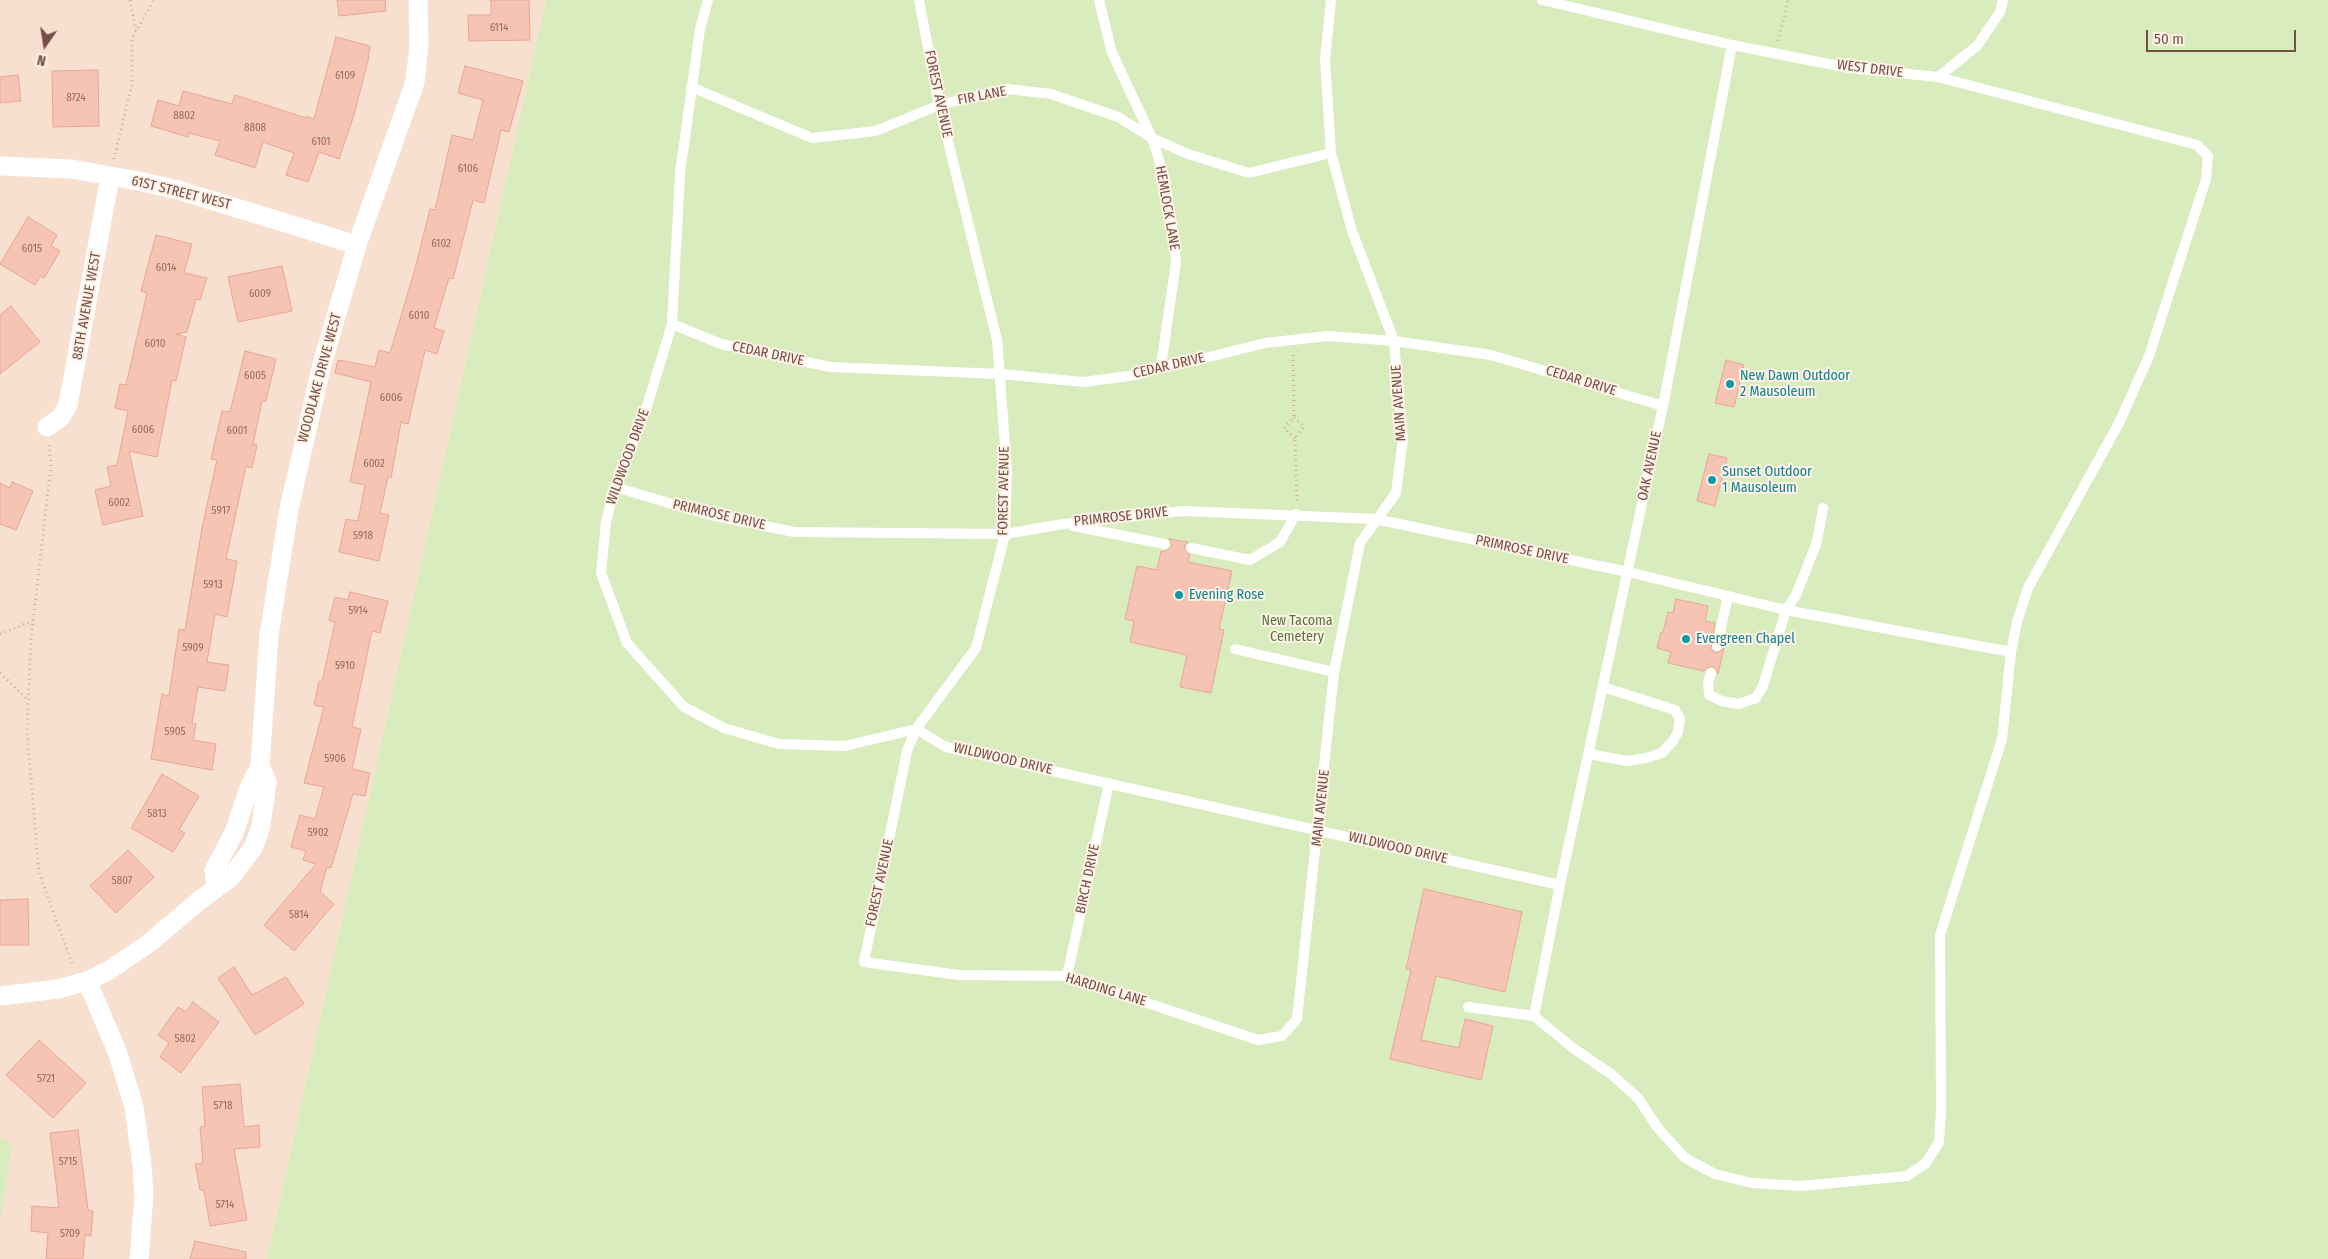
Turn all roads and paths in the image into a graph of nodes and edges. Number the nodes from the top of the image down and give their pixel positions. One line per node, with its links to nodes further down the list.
1 (130, 0): 11 (path)
2 (154, 0): 11 (path)
3 (418, 0): 21 (street, WOODLAKE DRIVE WEST)
4 (708, 0): 15 (lane, WILDWOOD DRIVE)
5 (919, 0): 16 (lane, FOREST AVENUE)
6 (1099, 0): 17 (lane, HEMLOCK LANE)
7 (1331, 0): 18 (lane, MAIN AVENUE)
8 (1542, 0): 12 (lane, WEST DRIVE)
9 (1788, 0): 13 (path)
10 (2003, 0): 14 (lane)
11 (136, 32): 20 (path)
12 (1732, 45): 13 (lane, WEST DRIVE); 27 (lane, OAK AVENUE)
13 (1775, 54): 14 (lane, WEST DRIVE)
14 (1938, 78): 46 (lane, WEST DRIVE)
15 (691, 86): 16 (lane, FIR LANE); 22 (lane, WILDWOOD DRIVE)
16 (939, 105): 17 (lane, FIR LANE); 26 (lane, FOREST AVENUE)
17 (1152, 138): 18 (lane, FIR LANE); 25 (lane, HEMLOCK LANE)
18 (1331, 153): 24 (lane, MAIN AVENUE)
19 (0, 166): 20 (street, 61ST STREET WEST)
20 (110, 177): 21 (street, 61ST STREET WEST); 29 (street, 88TH AVENUE WEST)
21 (357, 245): 59 (street, WOODLAKE DRIVE WEST)
22 (672, 324): 26 (lane, CEDAR DRIVE); 31 (lane, WILDWOOD DRIVE)
23 (1292, 340): 24 (lane, CEDAR DRIVE); 25 (lane, CEDAR DRIVE); 28 (path)
24 (1394, 342): 27 (lane, CEDAR DRIVE); 34 (lane, MAIN AVENUE)
25 (1161, 366): 26 (lane, CEDAR DRIVE)
26 (1001, 374): 36 (lane, FOREST AVENUE)
27 (1663, 406): 39 (lane, OAK AVENUE)
28 (1294, 416): 30 (path); 30 (path)
29 (47, 427): 42 (path)
30 (1295, 438): 33 (path)
31 (615, 487): 36 (lane, PRIMROSE DRIVE); 52 (lane, WILDWOOD DRIVE)
32 (1823, 508): 41 (lane)
33 (1297, 514): 34 (lane, PRIMROSE DRIVE); 35 (lane, PRIMROSE DRIVE); 38 (lane)
34 (1375, 519): 39 (lane, PRIMROSE DRIVE); 47 (lane, MAIN AVENUE)
35 (1063, 524): 36 (lane, PRIMROSE DRIVE); 37 (lane)
36 (1005, 534): 52 (lane, FOREST AVENUE)
37 (1166, 544)
38 (1191, 548)
39 (1628, 572): 40 (lane, PRIMROSE DRIVE); 50 (lane, OAK AVENUE)
40 (1728, 596): 41 (lane, PRIMROSE DRIVE); 44 (lane)
41 (1786, 610): 46 (lane, PRIMROSE DRIVE); 49 (lane)
42 (33, 621): 43 (path); 51 (path)
43 (0, 634)
44 (1717, 646)
45 (1235, 649): 47 (lane)
46 (2011, 652): 62 (lane)
47 (1334, 672): 55 (lane, MAIN AVENUE)
48 (0, 673): 51 (path)
49 (1711, 673)
50 (1603, 686): 53 (lane, OAK AVENUE); 53 (lane)
51 (29, 701): 59 (path)
52 (916, 729): 54 (lane, WILDWOOD DRIVE); 57 (lane, FOREST AVENUE)
53 (1588, 754): 56 (lane, OAK AVENUE)
54 (1109, 783): 55 (lane, WILDWOOD DRIVE); 58 (lane, BIRCH DRIVE)
55 (1318, 830): 56 (lane, WILDWOOD DRIVE); 63 (lane, MAIN AVENUE)
56 (1560, 885): 62 (lane, OAK AVENUE)
57 (864, 962): 58 (lane, HARDING LANE)
58 (1067, 976): 63 (lane, HARDING LANE)
59 (83, 983): 60 (street, WOODLAKE DRIVE WEST); 64 (street)
60 (0, 996)
61 (1468, 1007): 62 (lane)
62 (1534, 1016)
63 (1282, 1036)
64 (139, 1259)

